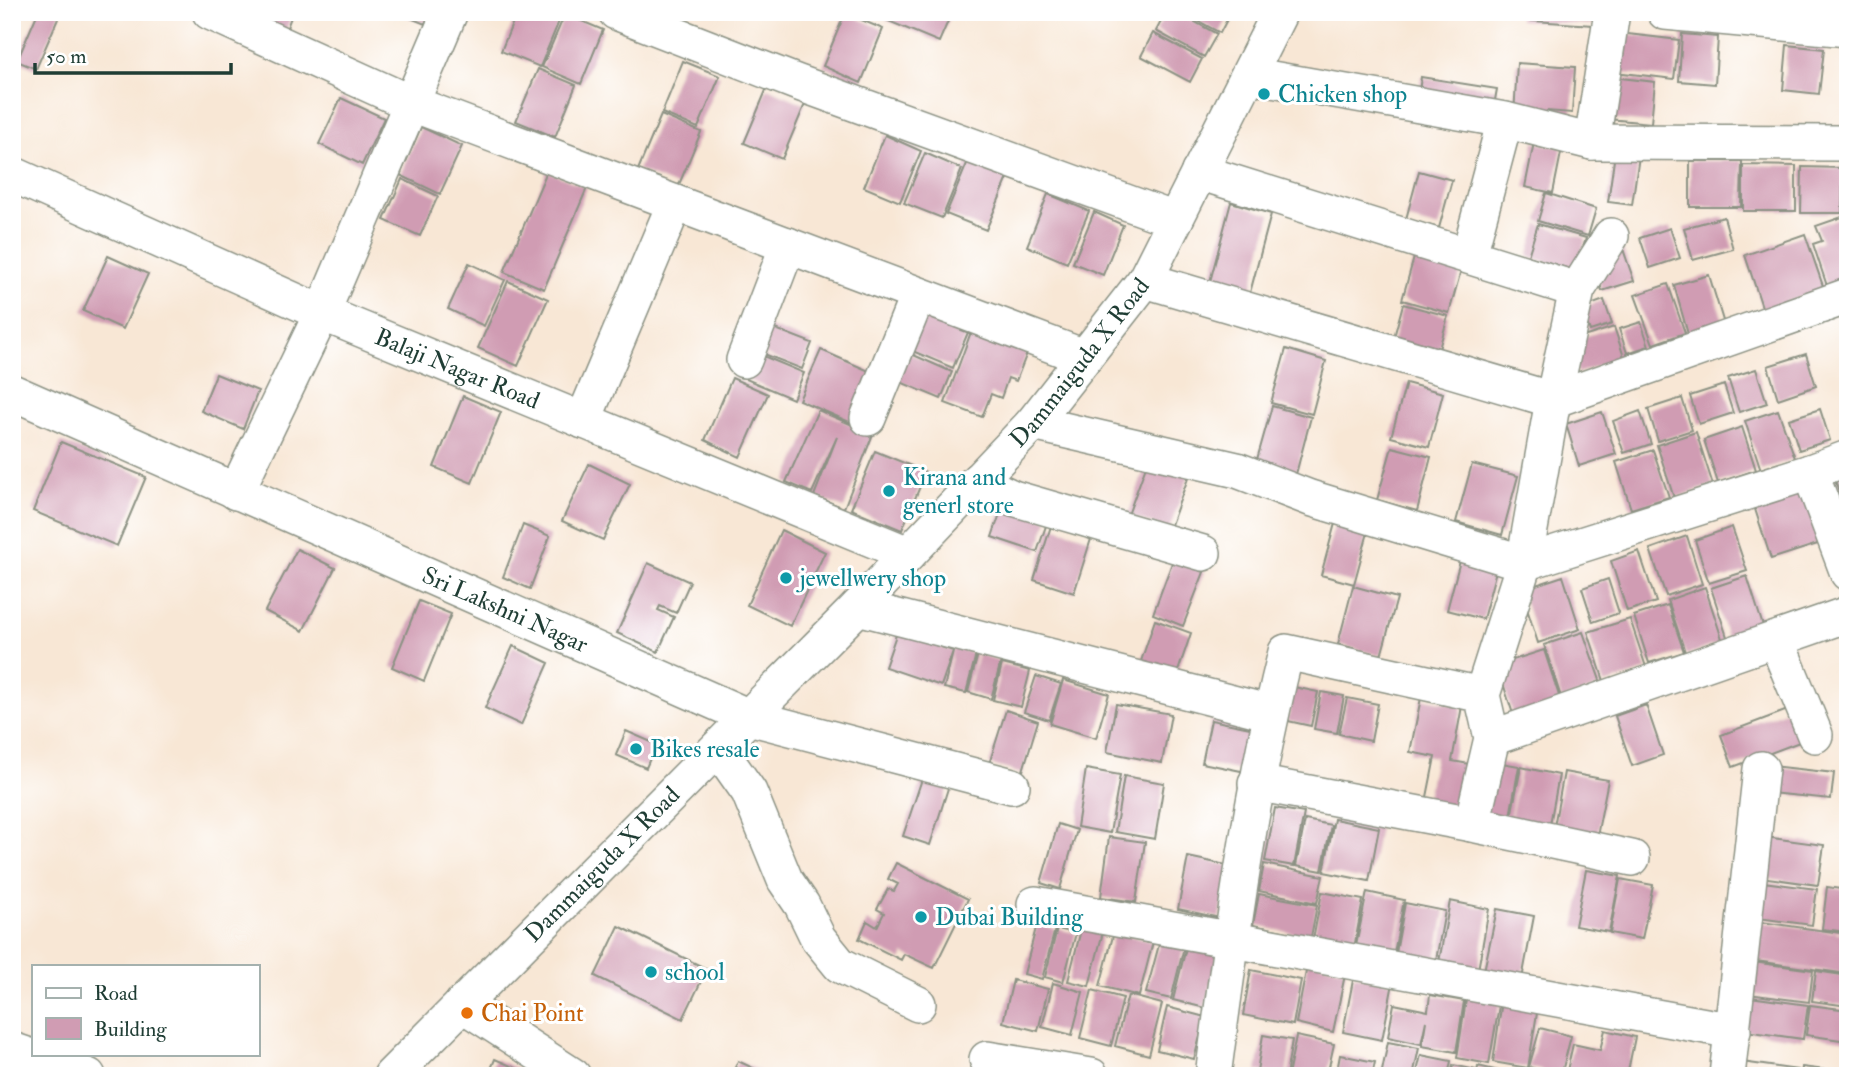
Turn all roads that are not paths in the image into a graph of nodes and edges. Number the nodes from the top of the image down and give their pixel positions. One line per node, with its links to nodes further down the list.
1 (210, 12): 9 (street)
2 (450, 12): 9 (street)
3 (616, 12): 16 (street)
4 (1280, 12): 8 (street, Dammaiguda X Road)
5 (1612, 12): 11 (street)
6 (1665, 12): 7 (street)
7 (1848, 29)
8 (1249, 75): 10 (street); 13 (street, Dammaiguda X Road)
9 (410, 103): 15 (street); 24 (street)
10 (1505, 120): 11 (street); 19 (street)
11 (1592, 142): 12 (street)
12 (1848, 144)
13 (1199, 172): 16 (street, Dammaiguda X Road); 19 (street)
14 (12, 174): 24 (street, Balaji Nagar Road)
15 (675, 203): 18 (street); 30 (street)
16 (1175, 220): 20 (street, Dammaiguda X Road)
17 (1611, 236): 21 (street)
18 (788, 245): 22 (street); 26 (street)
19 (1469, 255): 21 (street)
20 (1145, 280): 25 (street, Dammaiguda X Road); 28 (street)
21 (1577, 290): 28 (street)
22 (918, 295): 25 (street); 29 (street)
23 (1848, 296): 28 (street)
24 (322, 313): 30 (street, Balaji Nagar Road); 35 (street)
25 (1084, 357): 31 (street, Dammaiguda X Road)
26 (744, 360)
27 (12, 392): 35 (street, Sri Lakshni Nagar)
28 (1552, 400): 38 (street)
29 (868, 418)
30 (583, 421): 37 (street, Balaji Nagar Road)
31 (1033, 423): 34 (street, Dammaiguda X Road); 38 (street)
32 (1848, 458): 33 (street)
33 (1810, 472): 38 (street); 39 (street)
34 (977, 481): 36 (street); 37 (street, Dammaiguda X Road)
35 (236, 492): 45 (street, Sri Lakshni Nagar)
36 (1203, 553)
37 (908, 554): 40 (street, Dammaiguda X Road)
38 (1524, 563): 43 (street)
39 (1848, 573)
40 (858, 607): 44 (street); 45 (street, Dammaiguda X Road)
41 (1848, 614): 42 (street)
42 (1776, 640): 46 (street); 47 (street)
43 (1482, 695): 44 (street); 47 (street)
44 (1271, 713): 50 (street)
45 (748, 717): 48 (street, Dammaiguda X Road); 51 (street, Sri Lakshni Nagar)
46 (1815, 735)
47 (1492, 738): 52 (street)
48 (718, 748): 56 (street, Dammaiguda X Road); 57 (street)
49 (1762, 769): 58 (street)
50 (1256, 783): 52 (street); 55 (street)
51 (1013, 786)
52 (1472, 824): 53 (street)
53 (1632, 858)
54 (1035, 904): 55 (street)
55 (1231, 939): 58 (street); 65 (street)
56 (462, 1004): 62 (street, Dammaiguda X Road); 63 (street)
57 (918, 1004)
58 (1733, 1031): 66 (street)
59 (12, 1050): 61 (street)
60 (987, 1059): 64 (street)
61 (88, 1076)
62 (391, 1076)
63 (573, 1076)
64 (1091, 1076)
65 (1213, 1076)
66 (1727, 1076)

